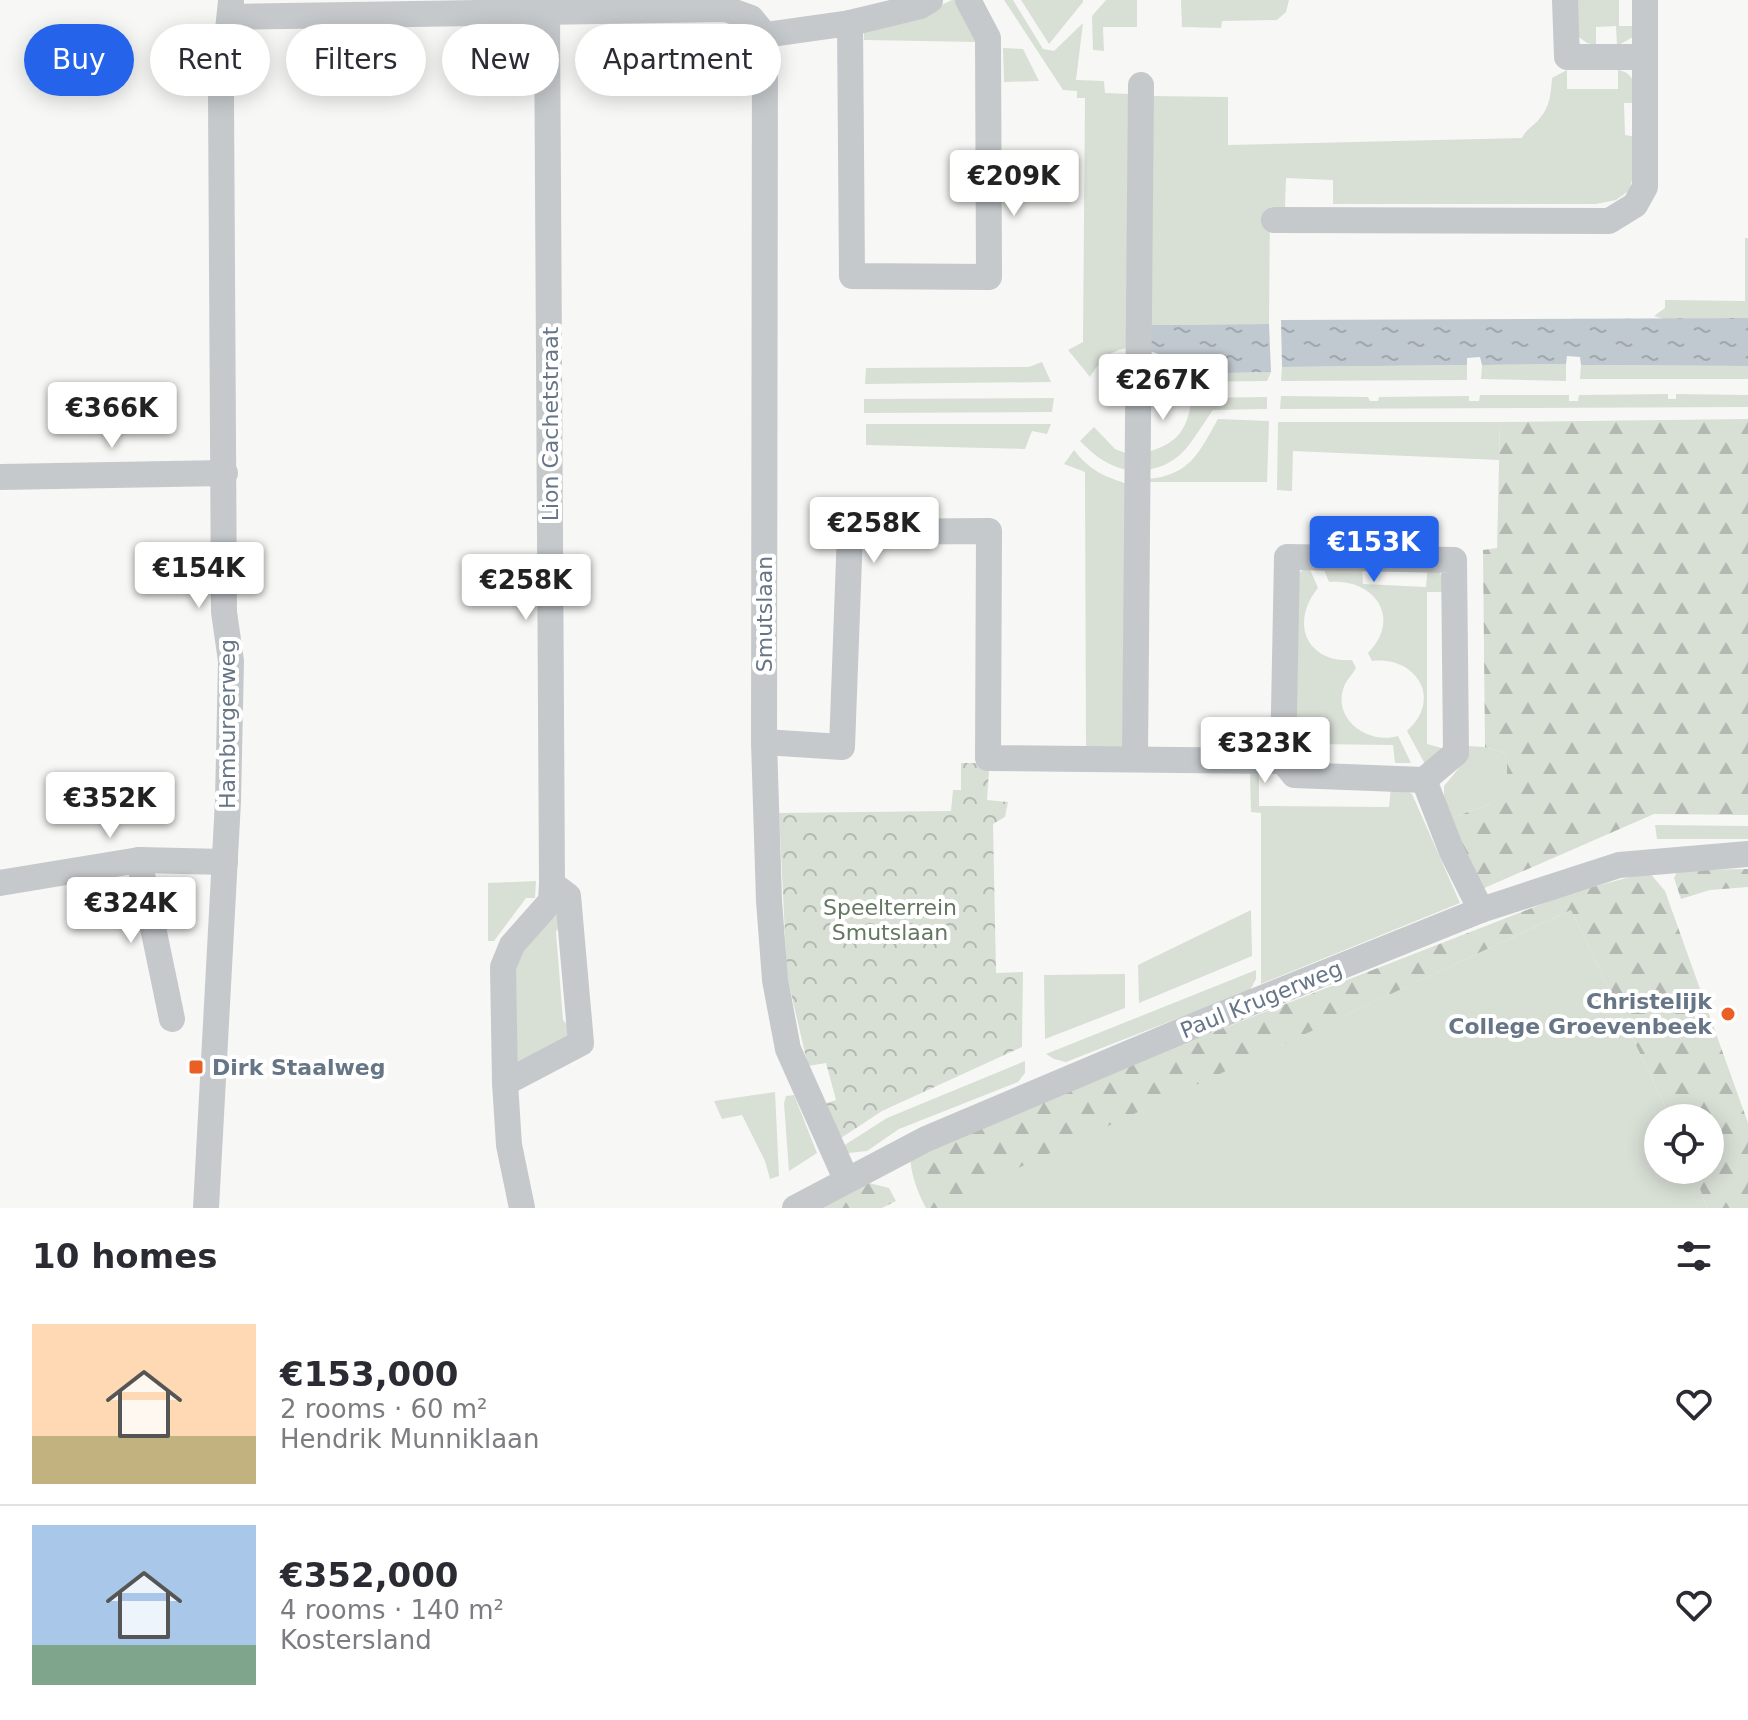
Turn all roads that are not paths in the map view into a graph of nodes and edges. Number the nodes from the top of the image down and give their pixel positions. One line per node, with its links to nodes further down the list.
1 (930, 0): 7 (street)
2 (968, 0): 7 (street)
3 (1565, 0): 10 (street)
4 (1645, 0): 10 (street)
5 (230, 8): 6 (street); 14 (street, Hamburgerweg)
6 (547, 12): 8 (street); 24 (street, Lion Cachetstraat)
7 (850, 23): 9 (street)
8 (756, 24)
9 (781, 33)
10 (1645, 57): 13 (street)
11 (1141, 85): 17 (street)
12 (765, 96): 16 (street, Smutslaan)
13 (1274, 220)
14 (225, 473): 15 (street); 22 (street, Hamburgerweg)
15 (0, 477)
16 (764, 742): 17 (street); 28 (street, Smutslaan)
17 (1135, 759): 18 (street)
18 (1283, 761): 19 (street); 19 (street)
19 (1424, 780): 25 (street)
20 (1748, 854): 25 (street, Paul Krugerweg)
21 (139, 860): 22 (street); 23 (street); 26 (street)
22 (225, 862): 29 (street, Hamburgerweg)
23 (0, 883)
24 (552, 884): 27 (street, Lion Cachetstraat); 27 (street, Lion Cachetstraat)
25 (1481, 910): 28 (street, Paul Krugerweg)
26 (172, 1019)
27 (505, 1083): 30 (street, Lion Cachetstraat)
28 (846, 1179): 31 (street, Paul Krugerweg)
29 (206, 1208)
30 (522, 1208)
31 (795, 1208)

